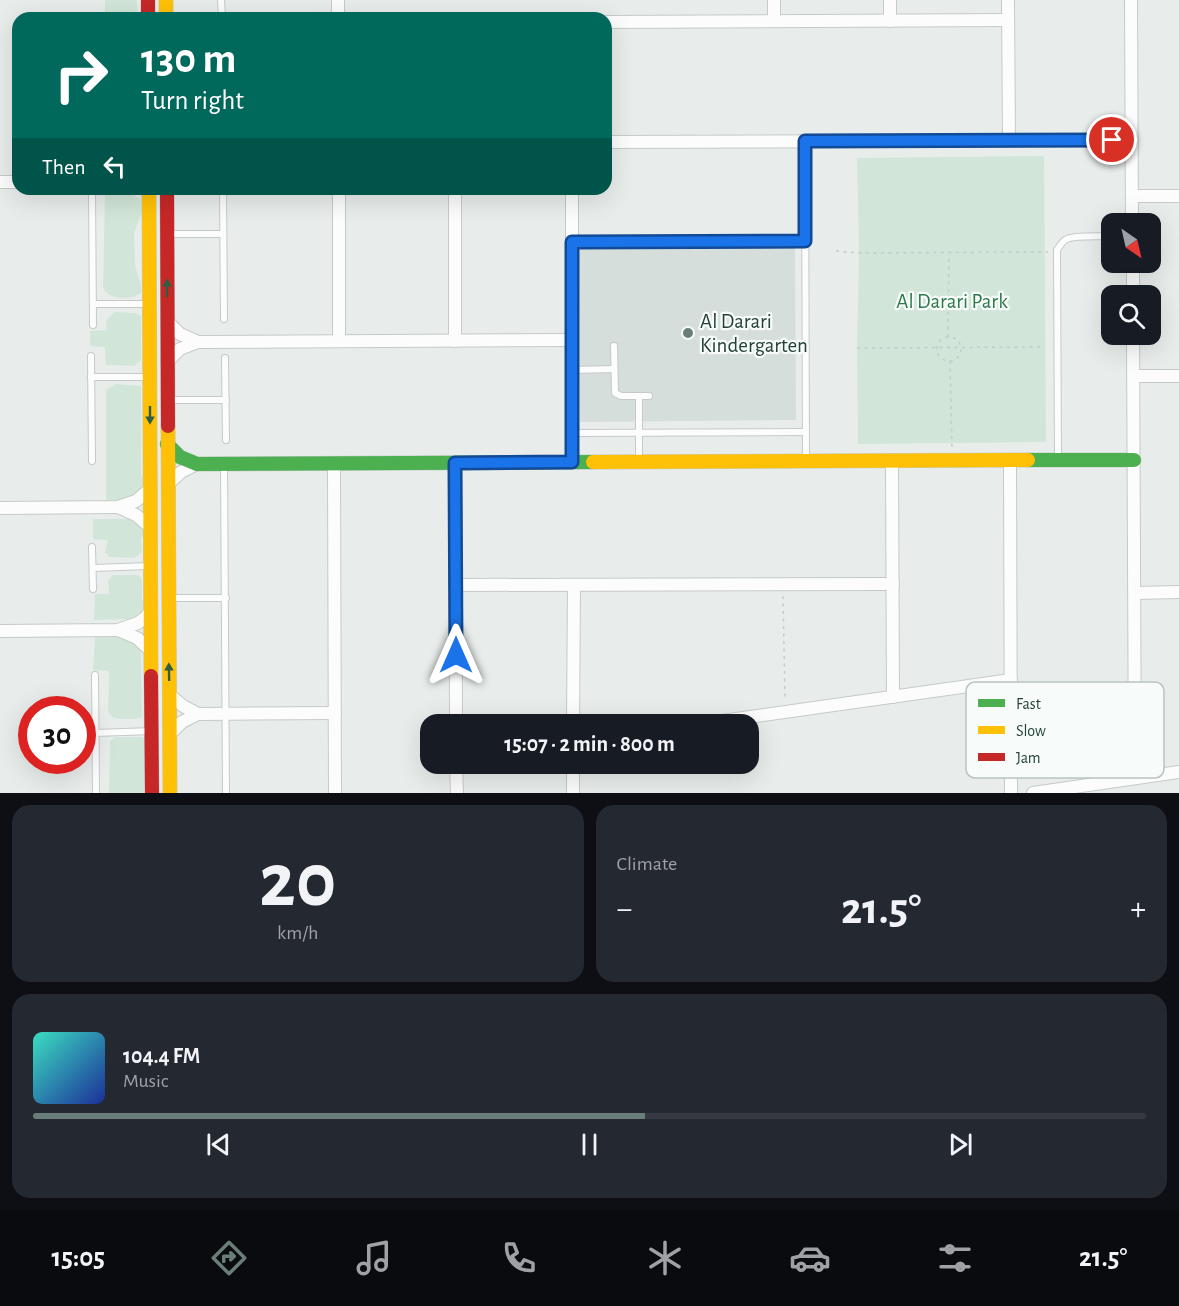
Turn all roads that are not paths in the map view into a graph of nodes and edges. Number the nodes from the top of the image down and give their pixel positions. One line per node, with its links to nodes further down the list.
1 (774, 0): 6 (street)
2 (890, 0): 7 (street)
3 (1008, 0): 5 (street)
4 (1131, 0): 10 (street)
5 (1008, 20): 7 (street); 9 (street)
6 (774, 21): 7 (street); 8 (street)
7 (890, 21)
8 (612, 22)
9 (1009, 140): 10 (street); 11 (street)
10 (1132, 140): 20 (street)
11 (805, 141): 12 (street); 26 (lane)
12 (612, 142)
13 (92, 195): 28 (lane)
14 (167, 195): 23 (main road)
15 (223, 195): 24 (lane)
16 (339, 195): 34 (street)
17 (455, 195): 35 (street)
18 (572, 195): 27 (street)
19 (150, 196): 29 (main road)
20 (1132, 196): 21 (street); 22 (street)
21 (1179, 196)
22 (1132, 213)
23 (168, 234): 24 (lane); 31 (main road, one-way to 23)
24 (224, 234): 30 (lane)
25 (1101, 237): 61 (lane)
26 (805, 241): 27 (lane); 52 (lane)
27 (572, 242): 33 (street)
28 (93, 304): 29 (lane); 32 (lane)
29 (150, 304): 47 (main road)
30 (224, 319)
31 (167, 321): 36 (street); 41 (main road)
32 (93, 325)
33 (572, 340): 35 (street); 43 (street)
34 (339, 341): 35 (street); 36 (street)
35 (455, 341)
36 (198, 342): 41 (street)
37 (1133, 345): 44 (street)
38 (614, 346): 42 (lane)
39 (90, 356): 46 (lane)
40 (225, 358): 51 (lane)
41 (167, 362): 50 (main road)
42 (614, 369): 43 (lane); 48 (lane)
43 (572, 370): 53 (street)
44 (1133, 376): 45 (street); 57 (street)
45 (1179, 376)
46 (92, 377): 47 (lane); 58 (lane)
47 (150, 377): 70 (main road, one-way to 70)
48 (639, 396): 49 (lane); 54 (lane)
49 (649, 396)
50 (167, 400): 51 (lane); 56 (main road)
51 (226, 400): 55 (lane)
52 (806, 432): 54 (lane); 64 (lane)
53 (572, 433): 54 (lane); 62 (street)
54 (639, 433): 63 (lane)
55 (226, 440)
56 (167, 444): 67 (main road); 69 (main road)
57 (1134, 460): 61 (main road); 82 (street)
58 (92, 461)
59 (892, 461): 60 (main road); 64 (main road); 77 (street)
60 (1010, 461): 61 (main road); 90 (street)
61 (1058, 461)
62 (572, 462): 63 (main road); 66 (main road)
63 (639, 462): 64 (main road)
64 (806, 462)
65 (334, 463): 66 (main road); 68 (main road); 97 (street)
66 (455, 463): 78 (street)
67 (197, 464): 68 (main road); 69 (street)
68 (224, 464): 84 (lane)
69 (168, 484): 83 (main road)
70 (150, 489): 71 (street); 73 (main road)
71 (118, 507): 72 (street); 73 (street)
72 (0, 508)
73 (150, 527): 75 (main road)
74 (92, 547): 76 (lane)
75 (151, 566): 76 (lane); 85 (main road)
76 (93, 567): 80 (lane)
77 (893, 584): 79 (street); 96 (street)
78 (455, 585): 79 (street); 100 (street)
79 (574, 585): 101 (street)
80 (93, 589)
81 (1179, 592): 82 (street)
82 (1135, 593): 92 (street)
83 (169, 598): 84 (lane); 94 (main road, one-way to 83)
84 (226, 598): 99 (lane)
85 (151, 610): 86 (street); 88 (main road)
86 (118, 630): 87 (street); 88 (street)
87 (0, 631)
88 (152, 651): 103 (main road)
89 (95, 675): 95 (lane)
90 (1011, 680): 91 (street)
91 (997, 682)
92 (1135, 682)
93 (966, 686): 96 (street)
94 (170, 694): 98 (street); 105 (main road)
95 (95, 696)
96 (893, 697): 102 (street)
97 (335, 713): 99 (street); 116 (street)
98 (198, 714): 99 (street); 105 (street)
99 (225, 714): 115 (lane)
100 (456, 714)
101 (573, 714)
102 (759, 716)
103 (152, 731): 104 (lane); 112 (main road); 114 (main road)
104 (96, 733)
105 (170, 734): 112 (main road)
106 (1179, 772): 110 (street)
107 (96, 774): 113 (lane)
108 (456, 774): 117 (street)
109 (573, 774): 118 (street)
110 (1164, 774)
111 (1136, 778): 119 (street)
112 (170, 786)
113 (96, 793)
114 (152, 793)
115 (226, 793)
116 (335, 793)
117 (457, 793)
118 (573, 793)
119 (1033, 793)

